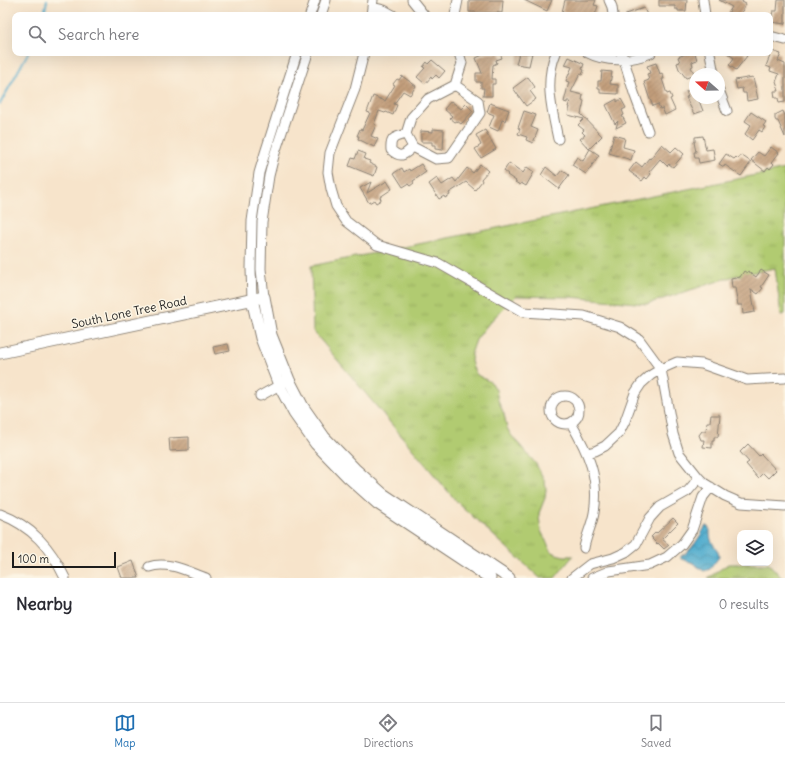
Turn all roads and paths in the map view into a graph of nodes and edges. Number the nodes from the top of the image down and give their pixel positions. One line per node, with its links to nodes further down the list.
1 (315, 0): 8 (street)
2 (326, 0): 9 (street)
3 (412, 0): 11 (street)
4 (458, 0): 12 (street)
5 (609, 0): 13 (street)
6 (704, 0): 14 (street)
7 (372, 7): 10 (street)
8 (311, 12)
9 (322, 12)
10 (388, 12)
11 (422, 12)
12 (456, 12)
13 (612, 12)
14 (705, 12)
15 (773, 37): 16 (street)
16 (785, 40)
17 (296, 56): 35 (street)
18 (307, 56): 34 (street)
19 (363, 56): 37 (street)
20 (461, 56): 27 (street)
21 (554, 56): 32 (street)
22 (593, 56): 23 (street)
23 (623, 56): 24 (street); 30 (street)
24 (644, 56)
25 (711, 56): 26 (street)
26 (713, 68)
27 (455, 85): 31 (street); 33 (street)
28 (724, 104): 29 (street)
29 (727, 111)
30 (648, 131)
31 (406, 134): 33 (street); 33 (street)
32 (558, 139)
33 (413, 147)
34 (264, 297): 35 (main road, South Lone Tree Road); 39 (main road)
35 (252, 299): 36 (main road, South Lone Tree Road); 40 (main road)
36 (0, 353)
37 (661, 369): 38 (street); 43 (street); 44 (street)
38 (785, 378)
39 (289, 380): 40 (street); 53 (main road)
40 (279, 386): 41 (street); 52 (main road)
41 (260, 396)
42 (571, 423): 43 (street)
43 (587, 453): 48 (street)
44 (699, 478): 45 (street); 54 (street)
45 (711, 487): 46 (street); 55 (street)
46 (785, 506)
47 (0, 514): 50 (street)
48 (584, 548)
49 (149, 567): 51 (street)
50 (65, 578)
51 (206, 578)
52 (490, 578)
53 (509, 578)
54 (572, 578)
55 (592, 578)

